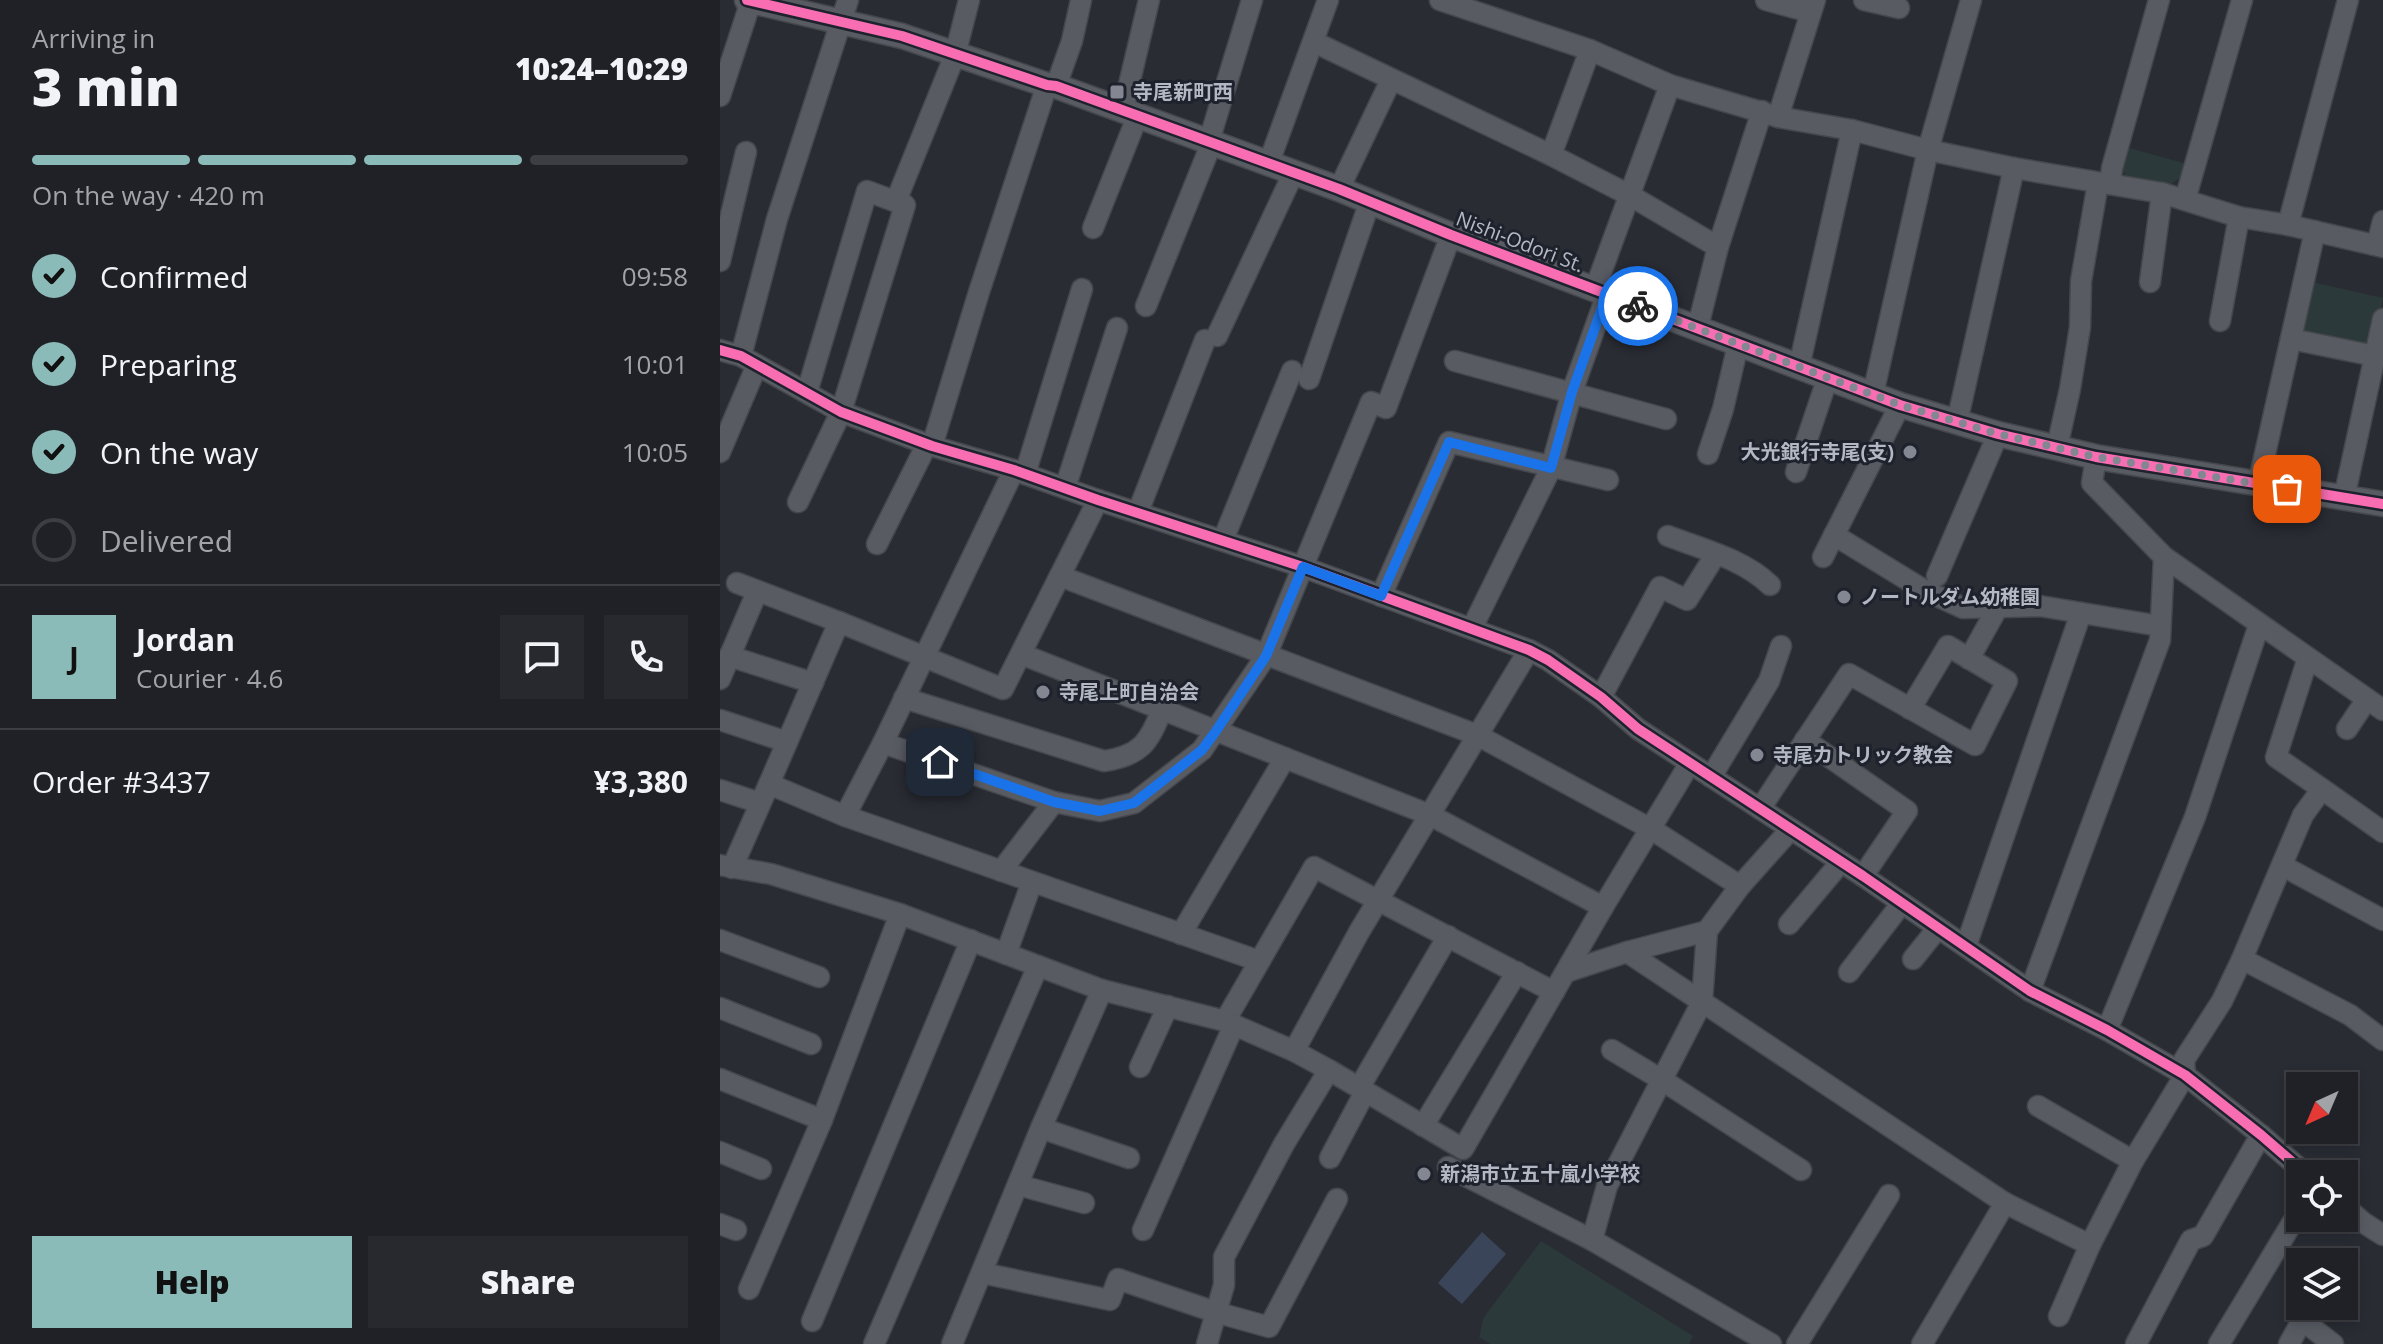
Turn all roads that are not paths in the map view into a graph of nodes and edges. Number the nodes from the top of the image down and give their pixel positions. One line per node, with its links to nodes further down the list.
1 (749, 0): 16 (street, Nishi-Odori St.); 23 (street)
2 (969, 0): 19 (street)
3 (1081, 0): 22 (street)
4 (1149, 0): 24 (street)
5 (1252, 0): 27 (street)
6 (1328, 0): 17 (street)
7 (1766, 0): 14 (street)
8 (1864, 0): 15 (street)
9 (1971, 0): 28 (street)
10 (2159, 0): 34 (street)
11 (2242, 0): 38 (street)
12 (2348, 0): 43 (street)
13 (1453, 2): 18 (street)
14 (1812, 6): 25 (street)
15 (1899, 8)
16 (845, 11): 19 (street, Nishi-Odori St.); 62 (street)
17 (1314, 42): 20 (street); 31 (street)
18 (1590, 50): 21 (street); 30 (street)
19 (955, 55): 22 (street, Nishi-Odori St.); 39 (street)
20 (1391, 80): 30 (street); 35 (street)
21 (1670, 85): 25 (street); 37 (street)
22 (1052, 86): 24 (street, Nishi-Odori St.); 75 (street)
23 (720, 96)
24 (1131, 113): 27 (street, Nishi-Odori St.); 44 (street)
25 (1770, 114): 26 (street); 48 (street)
26 (1852, 130): 28 (street); 64 (street)
27 (1211, 142): 31 (street, Nishi-Odori St.); 53 (street)
28 (1928, 150): 32 (street); 68 (street)
29 (746, 152): 49 (street)
30 (1551, 155): 37 (street)
31 (1268, 165): 33 (street, Nishi-Odori St.)
32 (2014, 168): 34 (street); 73 (street)
33 (1293, 174): 35 (street, Nishi-Odori St.); 90 (street)
34 (2104, 183): 36 (street); 76 (street)
35 (1339, 189): 40 (street, Nishi-Odori St.)
36 (2162, 193): 38 (street); 50 (street)
37 (1631, 196): 48 (street); 52 (street)
38 (2185, 200): 41 (street)
39 (896, 201): 66 (street); 70 (street)
40 (1370, 201): 46 (street, Nishi-Odori St.); 93 (street)
41 (2239, 217): 43 (street); 55 (street)
42 (2383, 221): 47 (street)
43 (2288, 225): 45 (street)
44 (1093, 228)
45 (2315, 231): 47 (street); 58 (street)
46 (1451, 235): 52 (street, Nishi-Odori St.); 98 (street)
47 (2380, 246)
48 (1718, 247): 57 (street)
49 (720, 261)
50 (2150, 282)
51 (1082, 289): 81 (street)
52 (1601, 291): 57 (street, Nishi-Odori St.); 67 (street)
53 (1146, 306)
54 (2383, 319): 61 (street)
55 (2220, 321)
56 (1117, 328): 85 (street)
57 (1697, 330): 59 (street, Nishi-Odori St.)
58 (2291, 339): 61 (street); 84 (street)
59 (1738, 345): 64 (street, Nishi-Odori St.); 78 (street)
60 (720, 350): 62 (street)
61 (2375, 356): 86 (street)
62 (749, 360): 66 (street); 71 (street)
63 (1455, 361): 67 (street)
64 (1799, 367): 65 (street, Nishi-Odori St.)
65 (1828, 377): 68 (street, Nishi-Odori St.); 82 (street)
66 (807, 392): 70 (street)
67 (1572, 392): 72 (street); 80 (street)
68 (1873, 394): 69 (street, Nishi-Odori St.)
69 (1900, 405): 73 (street, Nishi-Odori St.); 91 (street)
70 (841, 412): 75 (street); 88 (street)
71 (728, 415): 77 (street)
72 (1666, 419)
73 (1957, 422): 74 (street, Nishi-Odori St.)
74 (1998, 434): 76 (street, Nishi-Odori St.); 100 (street)
75 (930, 445): 81 (street); 94 (street)
76 (2057, 447): 79 (street, Nishi-Odori St.)
77 (720, 452)
78 (1708, 454)
79 (2096, 457): 84 (street, Nishi-Odori St.); 97 (street)
80 (1551, 468): 83 (street); 104 (street); 110 (street)
81 (1020, 472): 85 (street); 115 (street)
82 (1796, 472)
83 (1608, 480)
84 (2258, 485): 86 (street, Nishi-Odori St.)
85 (1065, 488): 87 (street)
86 (2344, 498): 89 (street, Nishi-Odori St.)
87 (1098, 500): 90 (street); 99 (street)
88 (798, 502)
89 (2383, 504)
90 (1138, 512): 93 (street)
91 (1834, 535): 96 (street); 105 (street)
92 (1668, 536): 95 (street)
93 (1223, 540): 98 (street)
94 (877, 544)
95 (1716, 554): 102 (street); 121 (street)
96 (1823, 557)
97 (2164, 557): 108 (street); 109 (street)
98 (1303, 567): 104 (street); 116 (street)
99 (1060, 576): 113 (street); 116 (street)
100 (1937, 576)
101 (737, 583): 103 (street)
102 (1770, 585)
103 (757, 592): 107 (street); 114 (street)
104 (1381, 596): 110 (street)
105 (1998, 607): 106 (street); 118 (street)
106 (2081, 613): 109 (street); 165 (street)
107 (839, 622): 115 (street); 120 (street)
108 (2259, 625): 117 (street); 183 (street)
109 (2160, 626): 177 (street)
110 (1472, 628): 112 (street)
111 (1781, 646): 135 (street)
112 (1529, 650): 121 (street); 129 (street)
113 (1021, 654): 115 (street); 124 (street)
114 (729, 656): 119 (street); 120 (street)
115 (923, 656): 122 (street)
116 (1266, 656): 128 (street); 129 (street)
117 (2308, 658): 123 (street); 136 (street)
118 (1969, 659): 125 (street); 125 (street)
119 (720, 679)
120 (813, 683): 131 (street)
121 (1601, 697): 134 (street)
122 (904, 698): 124 (street); 132 (street)
123 (2376, 704): 127 (street)
124 (1162, 709): 128 (street)
125 (1910, 709): 130 (street)
126 (720, 720): 131 (street)
127 (2347, 729)
128 (1216, 731): 133 (street); 139 (street)
129 (1477, 735): 141 (street); 143 (street)
130 (1805, 740): 140 (street); 150 (street)
131 (787, 742): 138 (street)
132 (883, 743): 139 (street); 142 (street)
133 (1285, 758): 141 (street); 161 (street)
134 (1690, 763): 135 (street); 143 (street)
135 (1711, 777): 140 (street)
136 (2322, 789): 145 (street); 148 (street)
137 (720, 790): 138 (street)
138 (764, 794): 142 (street); 147 (street)
139 (1054, 802): 149 (street)
140 (1760, 809): 144 (street)
141 (1430, 815): 153 (street); 155 (street)
142 (845, 816): 149 (street)
143 (1651, 829): 152 (street); 155 (street)
144 (1791, 829): 146 (street); 152 (street)
145 (2383, 832)
146 (1841, 862): 150 (street); 158 (street)
147 (723, 866): 156 (street)
148 (2283, 866): 157 (street); 169 (street)
149 (1001, 871): 151 (street)
150 (1863, 876): 154 (street)
151 (1032, 882): 161 (street); 167 (street)
152 (1740, 886): 160 (street)
153 (1379, 899): 162 (street); 170 (street); 187 (street)
154 (1902, 903): 159 (street); 174 (street)
155 (1603, 907): 173 (street)
156 (900, 914): 164 (street); 195 (street)
157 (2383, 920)
158 (1789, 924)
159 (1938, 928): 165 (street); 168 (street)
160 (1707, 931): 166 (street); 179 (street)
161 (1181, 934): 170 (street)
162 (1448, 936): 172 (street); 193 (street)
163 (720, 940): 175 (street)
164 (971, 940): 167 (street); 224 (street)
165 (1966, 946): 177 (street)
166 (1627, 952): 173 (street); 179 (street)
167 (1006, 954): 171 (street)
168 (1913, 959)
169 (2242, 959): 184 (street); 190 (street)
170 (1259, 961): 182 (street)
171 (1038, 966): 176 (street); 225 (street)
172 (1517, 972): 178 (street); 196 (street)
173 (1566, 972): 178 (street)
174 (1849, 972)
175 (819, 977)
176 (1102, 990): 180 (street); 197 (street)
177 (2030, 991): 183 (street)
178 (1554, 992): 196 (street)
179 (1702, 1002): 192 (street); 211 (street)
180 (1168, 1006): 182 (street); 188 (street)
181 (720, 1008): 185 (street)
182 (1229, 1023): 187 (street); 213 (street)
183 (2107, 1030): 190 (street)
184 (2383, 1040)
185 (811, 1044)
186 (1612, 1050): 192 (street)
187 (1294, 1051): 189 (street)
188 (1140, 1067)
189 (1329, 1070): 193 (street); 220 (street)
190 (2185, 1075): 198 (street); 203 (street)
191 (720, 1079): 195 (street)
192 (1662, 1080): 206 (street); 216 (street)
193 (1362, 1090): 196 (street); 201 (street)
194 (2038, 1106): 203 (street)
195 (822, 1120): 219 (street)
196 (1423, 1126)
197 (1041, 1128): 200 (street); 207 (street)
198 (2261, 1135): 202 (street); 231 (street)
199 (720, 1152): 205 (street)
200 (1129, 1158)
201 (1330, 1158)
202 (2290, 1160)
203 (2133, 1161): 217 (street)
204 (1448, 1167): 216 (street)
205 (761, 1169)
206 (1801, 1170)
207 (1018, 1185): 210 (street); 218 (street)
208 (1889, 1195): 229 (street)
209 (1337, 1199): 220 (street)
210 (1084, 1203)
211 (2005, 1203): 217 (street); 230 (street)
212 (2358, 1218): 215 (street)
213 (1143, 1230)
214 (2287, 1232): 232 (street)
215 (2383, 1234)
216 (1592, 1240): 228 (street)
217 (2090, 1245): 221 (street)
218 (982, 1273): 220 (street); 226 (street)
219 (749, 1289)
220 (1215, 1312): 227 (street)
221 (2059, 1316)
222 (2302, 1320): 233 (street)
223 (2312, 1320): 234 (street)
224 (812, 1321)
225 (874, 1344)
226 (952, 1344)
227 (1207, 1344)
228 (1771, 1344)
229 (1797, 1344)
230 (1922, 1344)
231 (2136, 1344)
232 (2219, 1344)
233 (2289, 1344)
234 (2333, 1344)

